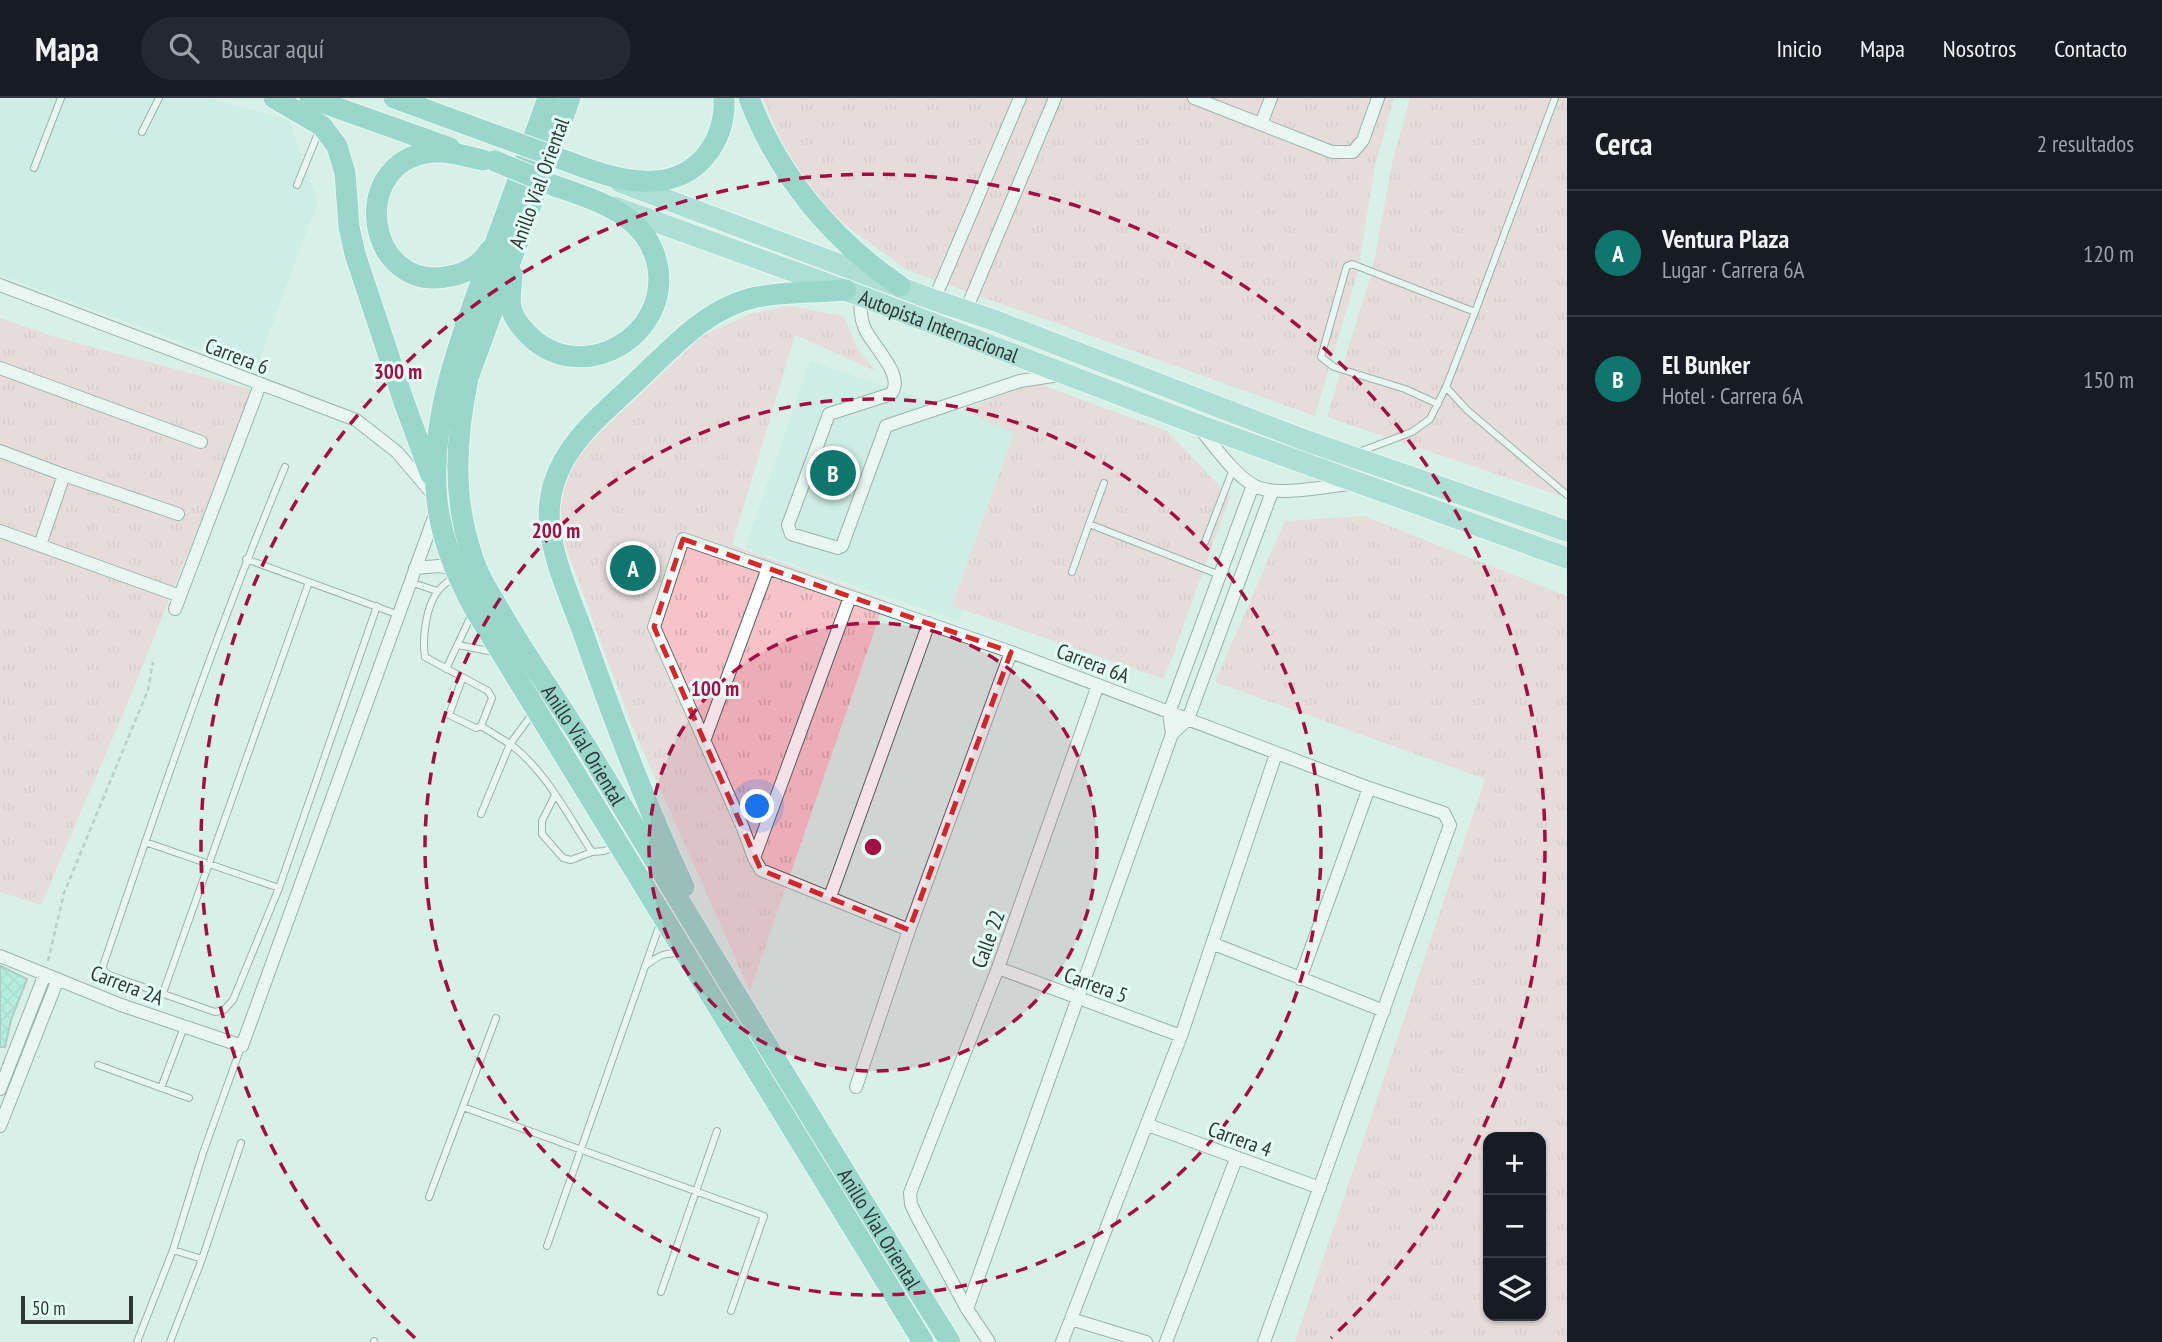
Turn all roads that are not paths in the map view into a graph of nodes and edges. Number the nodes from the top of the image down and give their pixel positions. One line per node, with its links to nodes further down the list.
1 (61, 98): 21 (lane)
2 (159, 98): 18 (lane)
3 (274, 98): 17 (highway)
4 (310, 98): 20 (highway, Autopista Internacional)
5 (394, 98): 19 (highway, Autopista Internacional)
6 (440, 98): 19 (highway)
7 (724, 98): 22 (highway)
8 (749, 98): 28 (highway)
9 (1020, 98): 30 (street)
10 (1194, 98): 16 (street)
11 (1271, 98): 16 (street)
12 (1378, 98): 16 (street)
13 (1555, 98): 32 (lane)
14 (1051, 99): 31 (street)
15 (557, 102): 25 (highway, Anillo Vial Oriental); 26 (highway, Anillo Vial Oriental)
16 (1261, 124)
17 (322, 126): 23 (lane); 50 (highway)
18 (142, 132)
19 (489, 133): 22 (highway, Autopista Internacional, bridge)
20 (489, 160): 24 (highway, Autopista Internacional, bridge); 25 (highway)
21 (34, 169)
22 (594, 172): 28 (main road, Autopista Internacional)
23 (297, 185)
24 (583, 196): 26 (highway); 29 (main road, Autopista Internacional)
25 (499, 234): 50 (highway, Anillo Vial Oriental)
26 (513, 254): 99 (highway, Anillo Vial Oriental)
27 (0, 285): 35 (street, Carrera 6)
28 (900, 286): 30 (main road, Autopista Internacional)
29 (854, 293): 34 (main road, Autopista Internacional); 34 (street); 99 (highway)
30 (934, 300): 31 (main road, Autopista Internacional)
31 (967, 310): 41 (main road, Autopista Internacional)
32 (1475, 312): 36 (lane); 37 (lane)
33 (0, 368): 39 (street)
34 (1066, 374): 38 (main road, Autopista Internacional)
35 (260, 385): 50 (street, Carrera 6); 67 (street)
36 (1446, 387): 37 (lane); 49 (lane)
37 (1438, 404): 41 (lane)
38 (1196, 424): 43 (street); 46 (main road, Autopista Internacional)
39 (201, 442)
40 (0, 451): 44 (street)
41 (1351, 455): 54 (main road, Autopista Internacional)
42 (285, 467): 58 (lane)
43 (1233, 467): 47 (street); 55 (lane)
44 (64, 475): 51 (street); 56 (street)
45 (1104, 482): 52 (lane)
46 (1356, 483): 48 (street); 57 (main road, Autopista Internacional)
47 (1253, 485): 48 (street); 63 (street)
48 (1272, 492): 82 (street)
49 (1567, 495)
50 (437, 497): 59 (street); 61 (highway, Anillo Vial Oriental)
51 (178, 514)
52 (1089, 524): 62 (lane); 63 (lane)
53 (0, 531): 56 (street)
54 (1567, 531)
55 (1205, 542)
56 (40, 545): 67 (street)
57 (1567, 558)
58 (246, 559): 64 (lane); 91 (lane)
59 (415, 568): 61 (street); 65 (street)
60 (768, 568): 68 (street, Carrera 6A); 85 (street); 85 (street, Carrera 6A)
61 (455, 572): 66 (lane); 70 (highway, Anillo Vial Oriental)
62 (1072, 572)
63 (1220, 575): 81 (street)
64 (309, 582): 69 (lane); 95 (lane)
65 (410, 582): 66 (lane); 72 (street)
66 (438, 591): 77 (lane)
67 (180, 596): 71 (street)
68 (850, 597): 73 (street, Carrera 6A); 94 (street)
69 (377, 606): 72 (lane); 96 (lane)
70 (474, 608): 74 (lane); 76 (highway, Anillo Vial Oriental)
71 (175, 609)
72 (399, 615): 115 (street)
73 (929, 623): 75 (street, Carrera 6A); 97 (street)
74 (458, 645): 76 (lane); 77 (lane)
75 (1011, 652): 79 (street, Carrera 6A); 100 (street)
76 (501, 653): 80 (highway, Anillo Vial Oriental)
77 (446, 669): 78 (lane)
78 (462, 678): 83 (lane); 83 (lane)
79 (1098, 685): 81 (street, Carrera 6A); 105 (street, Calle 22)
80 (536, 709): 86 (lane); 92 (highway, Anillo Vial Oriental)
81 (1169, 712): 82 (street, Carrera 6A); 84 (street)
82 (1188, 719): 84 (street); 87 (street, Carrera 6A)
83 (481, 726): 86 (lane)
84 (1172, 734): 110 (street)
85 (704, 741): 94 (street)
86 (510, 744): 89 (lane); 90 (lane)
87 (1276, 754): 88 (street, Carrera 6A); 101 (street)
88 (1368, 788): 108 (street); 111 (street, Carrera 6A)
89 (555, 795): 93 (lane); 93 (lane)
90 (481, 814)
91 (145, 842): 95 (lane); 109 (lane)
92 (620, 845): 93 (lane); 98 (highway, Anillo Vial Oriental)
93 (592, 852)
94 (754, 858): 97 (street)
95 (210, 864): 96 (lane); 109 (lane)
96 (279, 888): 109 (lane)
97 (830, 897): 100 (street)
98 (663, 915): 102 (highway, Anillo Vial Oriental); 104 (lane)
99 (696, 929): 141 (highway, Anillo Vial Oriental)
100 (909, 930): 117 (street)
101 (1213, 944): 108 (street); 114 (street)
102 (686, 954): 104 (lane); 140 (highway, Anillo Vial Oriental)
103 (0, 956): 106 (street, Carrera 2A)
104 (643, 967): 126 (lane)
105 (998, 968): 110 (street, Carrera 5); 135 (street, Calle 22)
106 (45, 974): 107 (street, Carrera 2A); 119 (street)
107 (58, 979): 113 (street, Carrera 2A); 123 (street)
108 (1300, 979): 111 (street)
109 (163, 993)
110 (1076, 998): 114 (street, Carrera 5); 135 (street)
111 (1384, 1011): 128 (street)
112 (496, 1018): 121 (lane)
113 (184, 1027): 115 (street, Carrera 2A); 118 (lane)
114 (1181, 1036): 122 (street)
115 (242, 1046): 132 (lane)
116 (98, 1065): 118 (lane)
117 (856, 1087)
118 (161, 1088): 120 (lane)
119 (0, 1089)
120 (189, 1098)
121 (463, 1107): 126 (lane); 130 (lane)
122 (1148, 1125): 127 (street, Carrera 4); 137 (street)
123 (0, 1126)
124 (717, 1131): 129 (lane)
125 (241, 1143): 133 (lane)
126 (579, 1150): 129 (lane); 131 (lane)
127 (1236, 1158): 128 (street, Carrera 4); 145 (street)
128 (1320, 1188): 146 (street)
129 (697, 1192): 134 (lane); 136 (lane)
130 (429, 1196)
131 (547, 1246)
132 (173, 1250): 133 (lane); 138 (lane)
133 (202, 1259): 139 (lane)
134 (661, 1292)
135 (967, 1309): 142 (street)
136 (731, 1311)
137 (1071, 1318): 143 (street); 144 (street)
138 (137, 1342)
139 (170, 1342)
140 (923, 1342)
141 (950, 1342)
142 (989, 1342)
143 (1062, 1342)
144 (1146, 1342)
145 (1166, 1342)
146 (1264, 1342)

